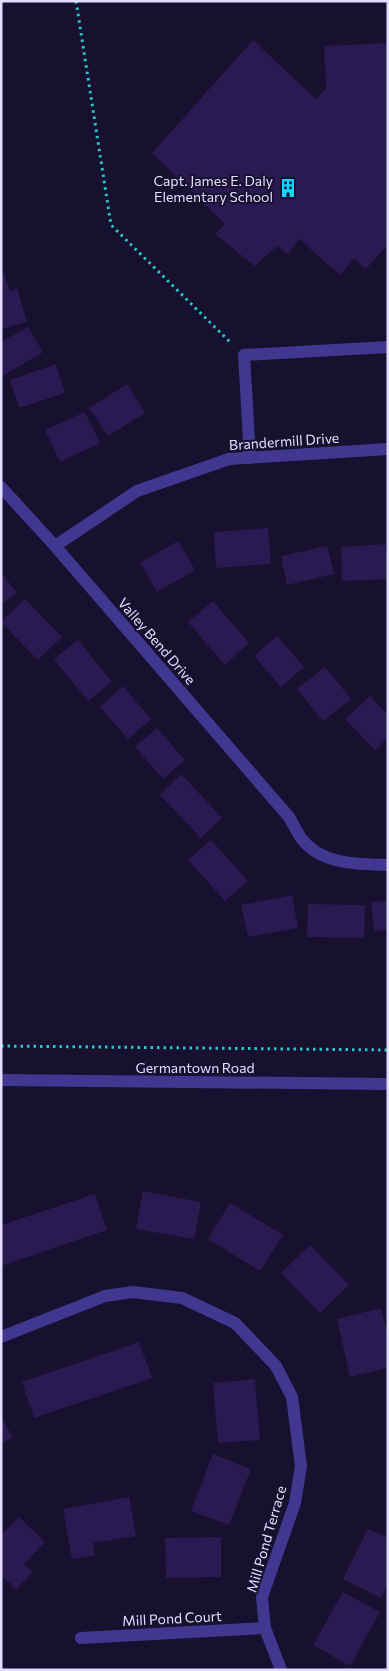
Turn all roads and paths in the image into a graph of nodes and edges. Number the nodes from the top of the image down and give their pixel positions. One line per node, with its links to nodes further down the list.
1 (76, 1): 3 (path)
2 (388, 347): 3 (street)
3 (244, 355): 5 (street)
4 (388, 449): 5 (street, Brandermill Drive)
5 (250, 458): 7 (street, Brandermill Drive)
6 (1, 487): 7 (street, Valley Bend Drive)
7 (55, 546): 8 (street, Valley Bend Drive)
8 (388, 865)
9 (1, 1046): 10 (path)
10 (388, 1050)
11 (1, 1080): 12 (street, Germantown Road)
12 (388, 1084)
13 (1, 1336): 14 (street, Mill Pond Terrace)
14 (265, 1628): 15 (street, Mill Pond Court); 16 (street, Mill Pond Terrace)
15 (81, 1638)
16 (281, 1670)

